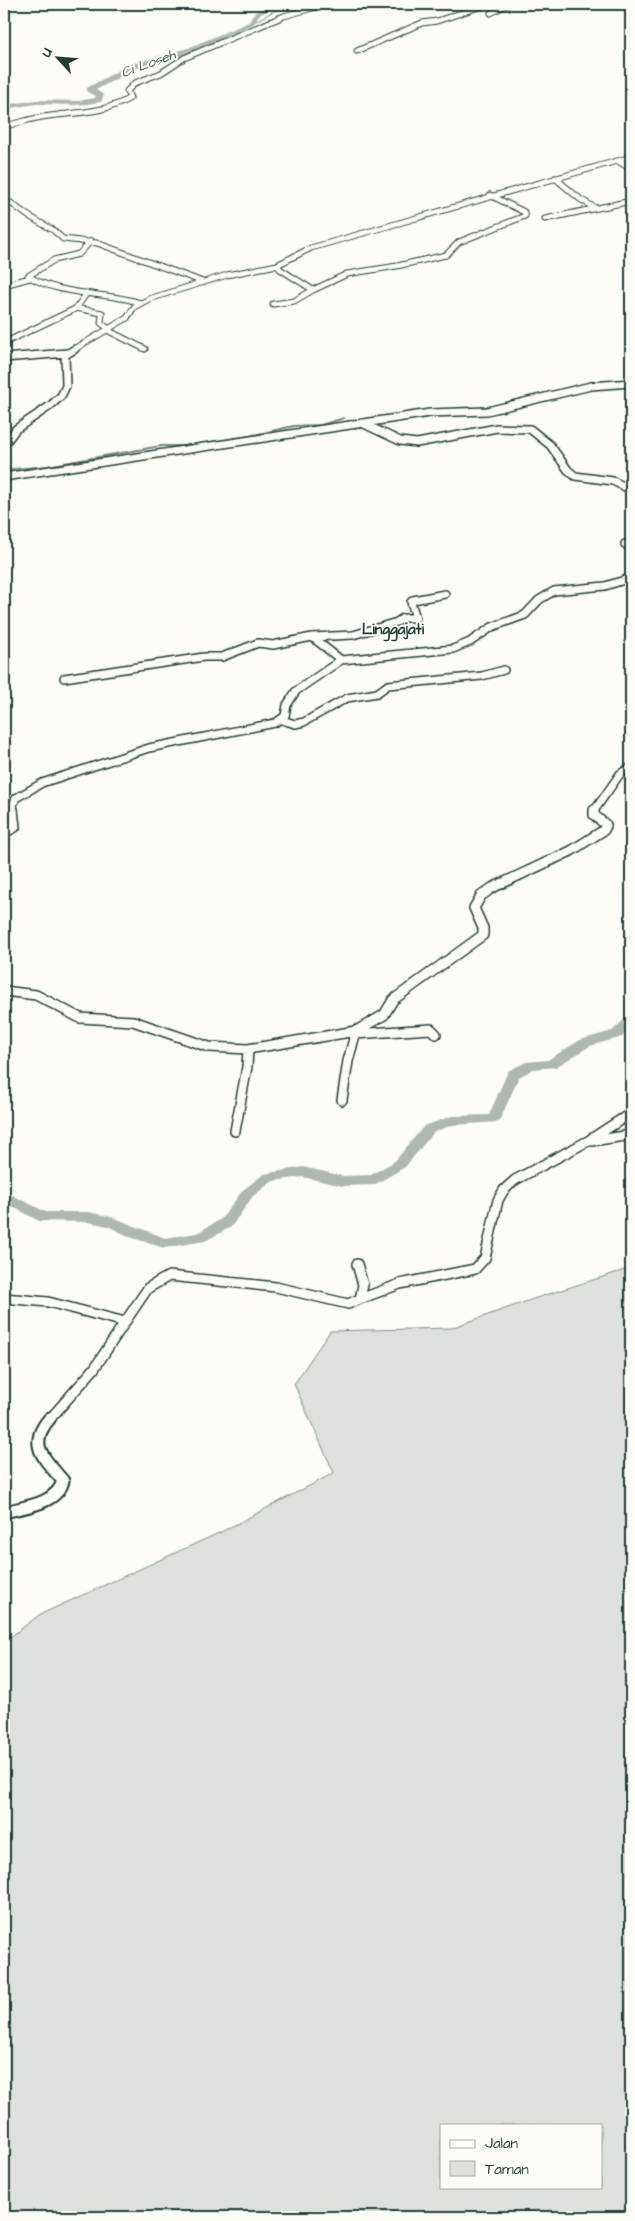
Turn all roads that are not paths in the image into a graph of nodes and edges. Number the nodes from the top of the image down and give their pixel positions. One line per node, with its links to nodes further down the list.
1 (323, 4): 6 (street)
2 (488, 4): 5 (street)
3 (508, 4): 4 (street)
4 (491, 14)
5 (358, 51)
6 (4, 126)
7 (631, 157): 8 (street)
8 (618, 161): 9 (street); 10 (street)
9 (631, 169)
10 (555, 178): 11 (street); 14 (street)
11 (490, 196): 17 (street); 21 (street)
12 (4, 198): 16 (street)
13 (631, 201): 14 (street)
14 (595, 208): 15 (street)
15 (545, 219)
16 (91, 242): 18 (street); 19 (street)
17 (277, 265): 19 (street); 21 (street)
18 (30, 278): 20 (street); 22 (street)
19 (203, 282): 23 (street)
20 (4, 285)
21 (313, 290): 24 (street)
22 (86, 293): 23 (street); 25 (street)
23 (141, 303): 26 (street)
24 (273, 304)
25 (77, 308): 26 (street); 27 (street)
26 (108, 330): 28 (street); 29 (street)
27 (4, 343)
28 (145, 349)
29 (67, 353): 30 (street); 33 (street)
30 (4, 358)
31 (631, 383): 32 (street)
32 (362, 423): 34 (street); 35 (street)
33 (4, 445)
34 (4, 477)
35 (631, 490)
36 (631, 578): 39 (street)
37 (445, 594): 38 (street)
38 (312, 637): 39 (street); 41 (street)
39 (342, 660): 42 (street)
40 (504, 670): 42 (street)
41 (64, 678)
42 (282, 720): 44 (street)
43 (631, 767): 46 (street)
44 (4, 834)
45 (4, 992): 48 (street)
46 (356, 1033): 47 (street); 48 (street); 49 (street)
47 (436, 1034)
48 (248, 1049): 51 (street)
49 (342, 1100)
50 (631, 1113): 53 (street)
51 (235, 1130)
52 (631, 1135): 53 (street)
53 (588, 1142): 56 (street)
54 (357, 1264): 56 (street)
55 (4, 1298): 57 (street)
56 (360, 1299): 57 (street)
57 (126, 1322): 58 (street)
58 (4, 1512)

